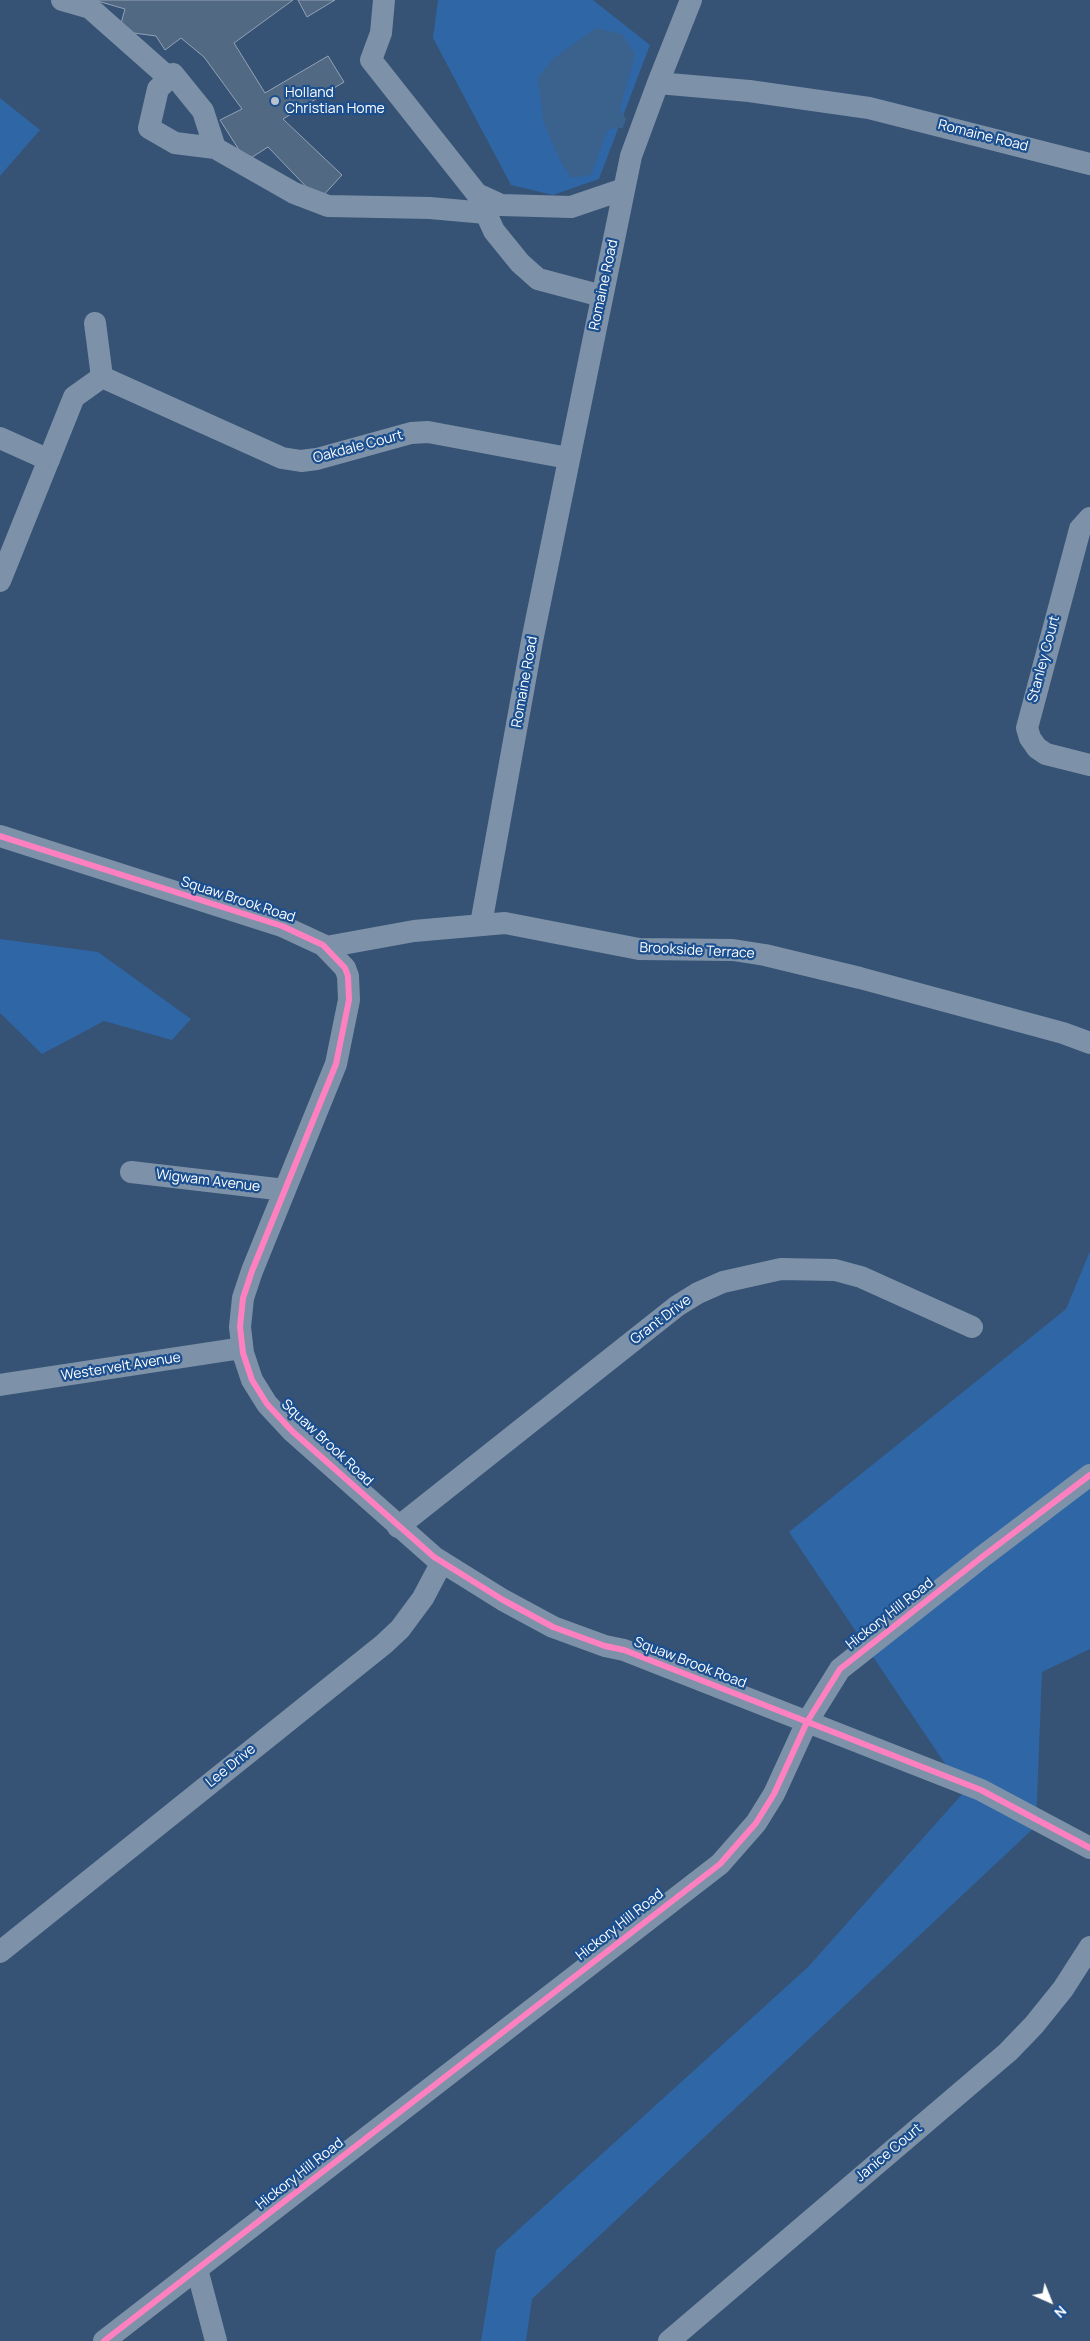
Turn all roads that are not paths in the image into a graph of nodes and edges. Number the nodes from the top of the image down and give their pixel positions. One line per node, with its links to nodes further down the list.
1 (62, 0): 4 (street)
2 (384, 0): 9 (street)
3 (690, 0): 5 (street)
4 (169, 78): 6 (street); 6 (street)
5 (658, 83): 7 (street, Romaine Road); 8 (street, Romaine Road)
6 (215, 148): 9 (street)
7 (1090, 164)
8 (624, 189): 9 (street); 10 (street, Romaine Road)
9 (482, 203): 10 (street)
10 (602, 296): 14 (street, Romaine Road)
11 (95, 323): 12 (street)
12 (102, 378): 14 (street, Oakdale Court); 15 (street)
13 (0, 438): 15 (street)
14 (568, 458): 20 (street, Romaine Road)
15 (49, 460): 17 (street)
16 (1090, 518): 18 (street, Stanley Court)
17 (0, 581)
18 (1090, 765)
19 (0, 836): 21 (street, Squaw Brook Road)
20 (481, 924): 21 (street, Brookside Terrace); 22 (street, Brookside Terrace)
21 (326, 947): 24 (street, Squaw Brook Road)
22 (1090, 1043)
23 (131, 1172): 24 (street, Wigwam Avenue)
24 (285, 1190): 26 (street, Squaw Brook Road)
25 (972, 1327): 29 (street, Grant Drive)
26 (242, 1348): 27 (street, Westervelt Avenue); 29 (street, Squaw Brook Road)
27 (0, 1385)
28 (1090, 1476): 31 (street, Hickory Hill Road)
29 (398, 1527): 30 (street, Squaw Brook Road)
30 (442, 1562): 31 (street, Squaw Brook Road); 34 (street, Lee Drive)
31 (807, 1722): 32 (street, Squaw Brook Road); 35 (street, Hickory Hill Road)
32 (1090, 1848)
33 (1090, 1947): 38 (street, Janice Court)
34 (0, 1952)
35 (197, 2269): 36 (street, Hickory Hill Road); 37 (street)
36 (104, 2341)
37 (216, 2341)
38 (669, 2341)

